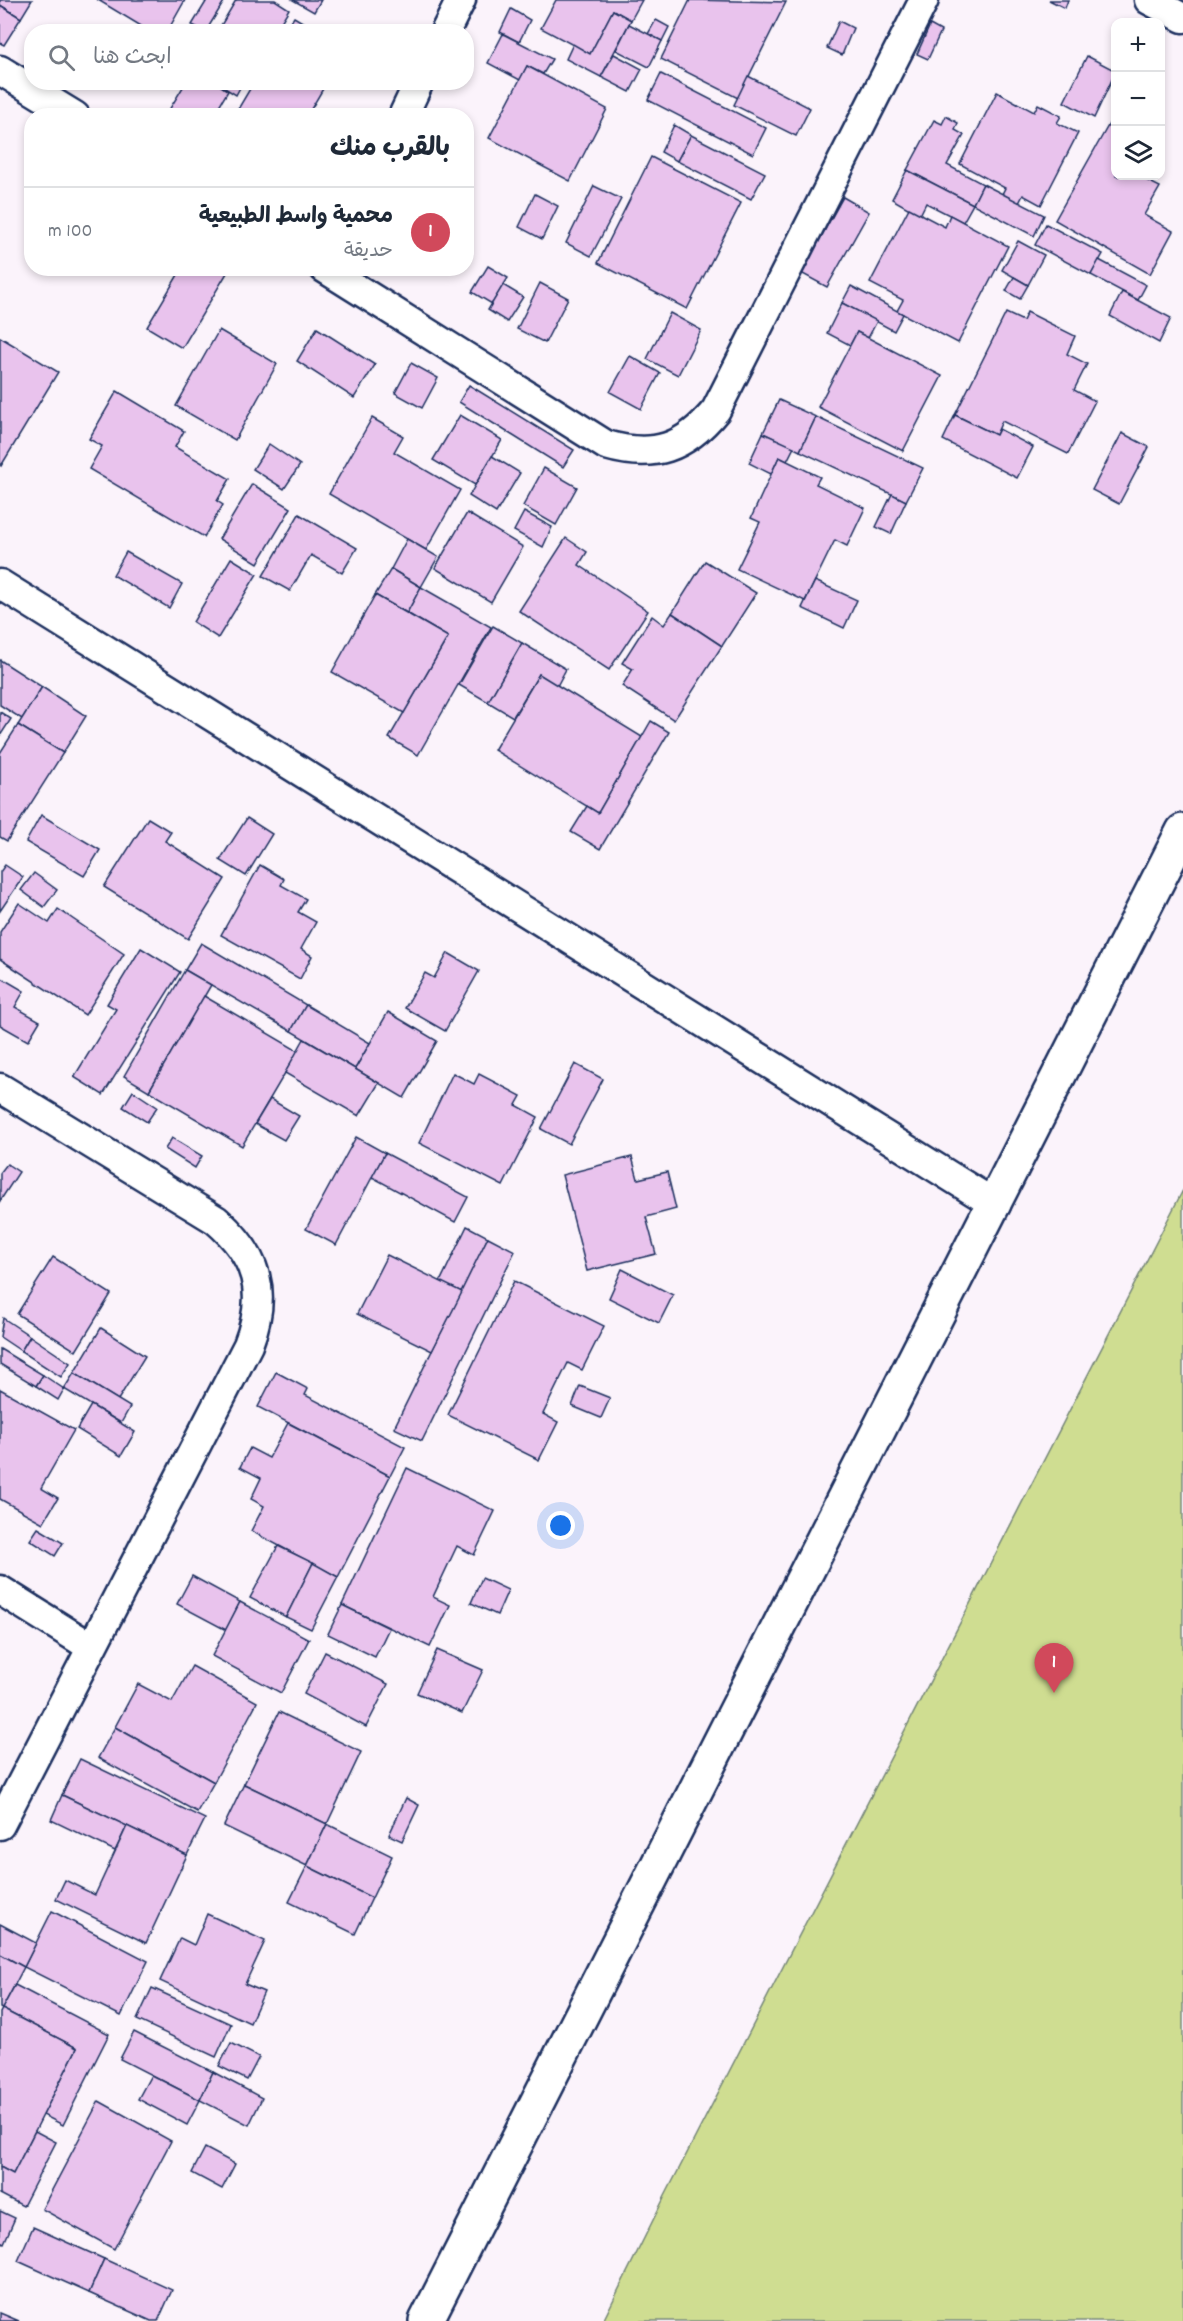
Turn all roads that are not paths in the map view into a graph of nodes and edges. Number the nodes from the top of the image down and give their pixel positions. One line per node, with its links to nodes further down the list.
1 (461, 0): 5 (street)
2 (924, 0): 12 (street)
3 (1149, 0): 4 (street)
4 (1183, 18)
5 (449, 24)
6 (0, 70): 7 (street)
7 (24, 85)
8 (33, 90): 10 (street)
9 (415, 90): 11 (street)
10 (62, 108)
11 (407, 108)
12 (336, 276)
13 (0, 584): 16 (street)
14 (1183, 831): 16 (main road)
15 (0, 1088): 18 (street)
16 (996, 1205): 20 (main road)
17 (0, 1590): 18 (street)
18 (92, 1647): 19 (street)
19 (0, 1825)
20 (426, 2321)

